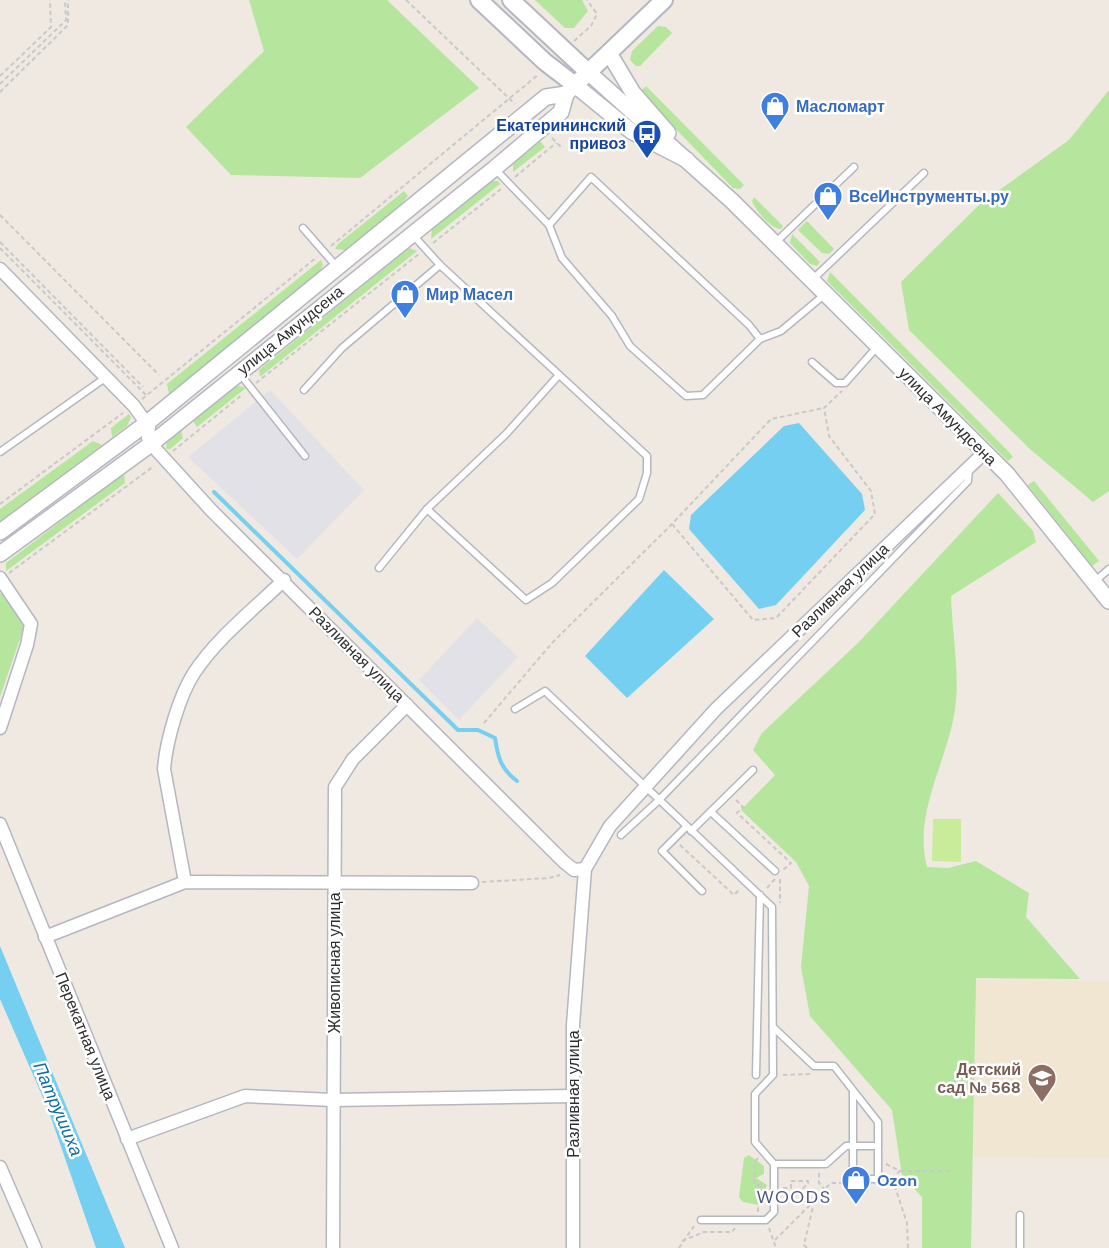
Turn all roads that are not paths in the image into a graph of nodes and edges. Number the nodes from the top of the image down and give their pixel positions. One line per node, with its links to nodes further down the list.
1 (479, 0): 6 (main road)
2 (511, 0): 5 (main road)
3 (664, 0): 4 (main road, улица Амундсена)
4 (609, 53): 5 (main road, улица Амундсена); 7 (street)
5 (588, 72): 6 (main road, улица Амундсена); 7 (street)
6 (570, 90): 7 (street); 9 (street, улица Амундсена); 16 (street, улица Амундсена)
7 (682, 155): 14 (street)
8 (854, 167): 14 (lane)
9 (495, 168): 11 (lane); 13 (street, улица Амундсена)
10 (924, 173): 18 (lane)
11 (549, 225): 20 (lane); 20 (lane)
12 (303, 228): 16 (lane)
13 (412, 233): 15 (lane); 23 (street, улица Амундсена)
14 (775, 243): 18 (street, улица Амундсена)
15 (440, 265): 24 (lane); 26 (lane)
16 (337, 268): 27 (street, улица Амундсена)
17 (0, 269): 25 (street)
18 (812, 280): 19 (street, улица Амундсена)
19 (825, 294): 20 (lane); 21 (street, улица Амундсена)
20 (760, 339)
21 (877, 347): 22 (lane); 30 (street, улица Амундсена)
22 (813, 362)
23 (238, 372): 28 (street, улица Амундсена); 31 (lane)
24 (559, 375): 33 (lane); 33 (lane)
25 (106, 377): 27 (street); 29 (lane)
26 (304, 390)
27 (147, 423): 28 (street); 34 (street, улица Амундсена)
28 (150, 444): 35 (street, улица Амундсена); 39 (street, Разливная улица)
29 (0, 453)
30 (985, 453): 32 (street, Разливная улица); 40 (street, улица Амундсена)
31 (305, 456)
32 (970, 467): 46 (street, Разливная улица); 47 (lane)
33 (427, 509): 36 (lane)
34 (0, 532)
35 (0, 554)
36 (379, 568)
37 (1109, 569): 40 (lane)
38 (0, 579): 44 (street)
39 (284, 580): 42 (street, Разливная улица); 54 (street)
40 (1094, 582): 41 (street, улица Амундсена)
41 (1109, 601)
42 (407, 705): 52 (street, Разливная улица); 55 (street, Живописная улица)
43 (515, 709): 46 (lane)
44 (0, 728)
45 (753, 770): 48 (lane)
46 (645, 788): 47 (lane); 52 (street, Разливная улица)
47 (658, 801): 50 (lane); 51 (lane)
48 (711, 812): 50 (lane); 53 (lane)
49 (0, 824): 59 (street, Перекатная улица)
50 (689, 829): 57 (lane); 58 (lane)
51 (621, 836)
52 (579, 870): 63 (street, Разливная улица)
53 (775, 871)
54 (185, 882): 55 (street); 59 (street)
55 (335, 882): 56 (street); 64 (street, Живописная улица)
56 (472, 883)
57 (702, 891)
58 (762, 893): 60 (lane); 61 (lane)
59 (45, 937): 65 (street, Перекатная улица)
60 (773, 1027): 62 (lane); 68 (lane)
61 (756, 1075)
62 (853, 1091): 66 (lane); 67 (lane)
63 (573, 1096): 64 (street); 75 (street, Разливная улица)
64 (333, 1100): 65 (street); 74 (street, Живописная улица)
65 (128, 1139): 73 (street, Перекатная улица)
66 (853, 1146): 67 (lane); 67 (lane); 68 (lane)
67 (878, 1146)
68 (774, 1164): 71 (lane)
69 (0, 1167): 72 (street)
70 (1020, 1215): 76 (lane)
71 (701, 1220)
72 (35, 1248)
73 (172, 1248)
74 (333, 1248)
75 (573, 1248)
76 (1020, 1248)

